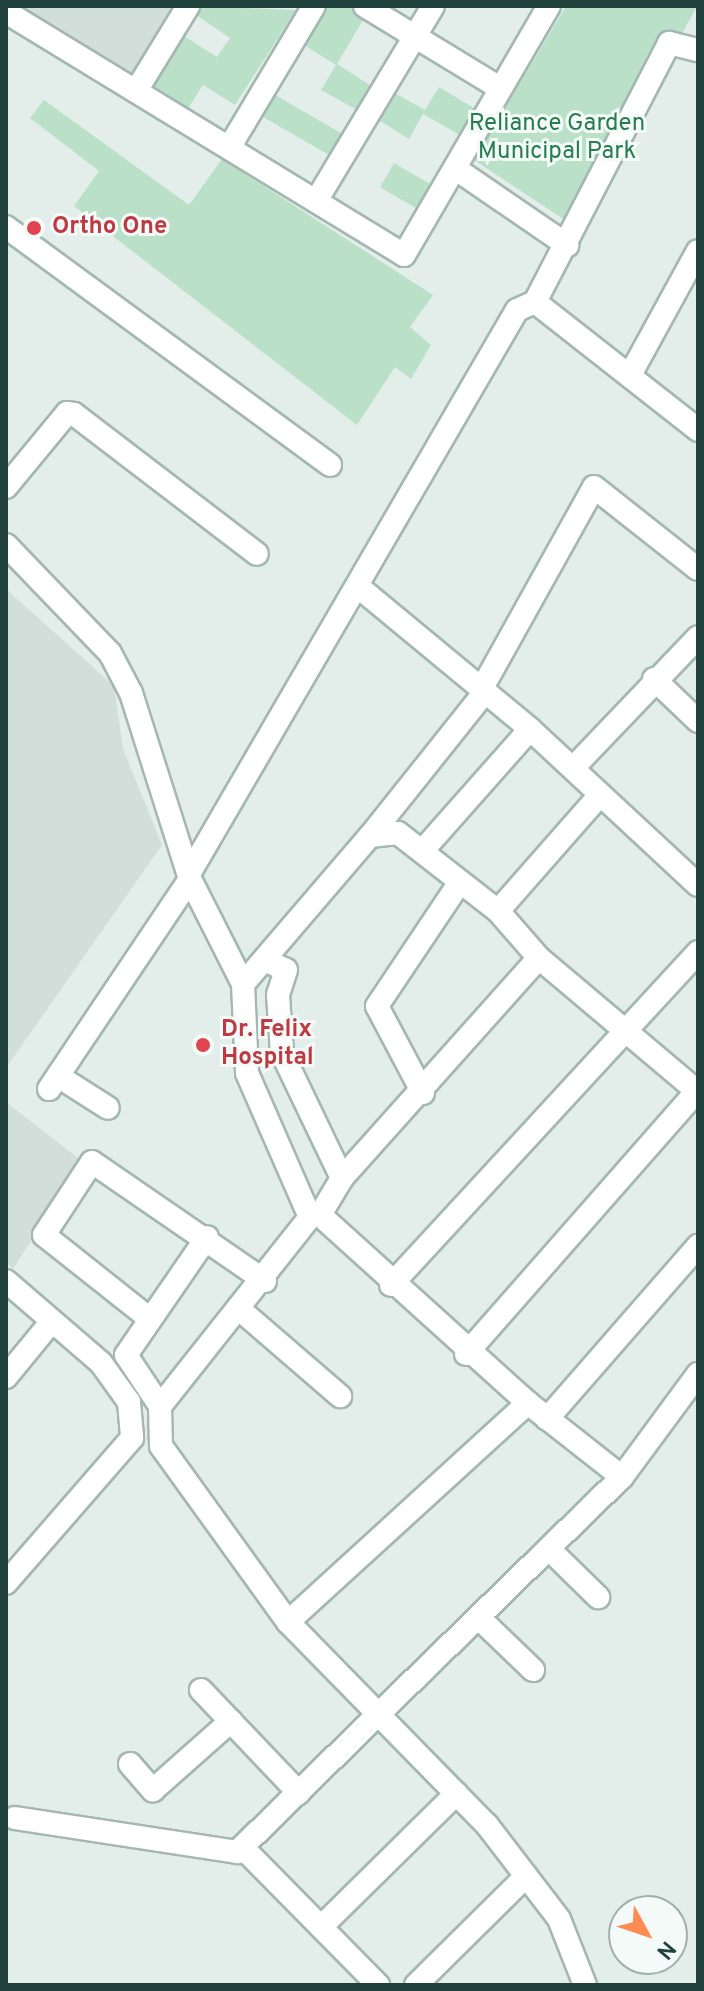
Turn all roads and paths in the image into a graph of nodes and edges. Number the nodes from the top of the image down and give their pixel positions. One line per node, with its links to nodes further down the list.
1 (188, 6): 10 (street)
2 (314, 6): 11 (street)
3 (365, 6): 7 (street)
4 (433, 6): 7 (street)
5 (549, 6): 9 (street)
6 (6, 12): 10 (street)
7 (416, 35): 9 (street); 13 (street)
8 (698, 50): 15 (street)
9 (500, 88): 12 (street)
10 (136, 91): 11 (street)
11 (229, 148): 13 (street)
12 (456, 169): 13 (street); 15 (street)
13 (316, 201)
14 (6, 227): 20 (street)
15 (567, 245): 17 (street)
16 (698, 251): 18 (street)
17 (535, 302): 18 (street); 25 (street)
18 (630, 375): 19 (street)
19 (698, 430)
20 (330, 465)
21 (6, 487): 23 (street)
22 (6, 545): 35 (street)
23 (257, 554)
24 (698, 569): 28 (street)
25 (361, 589): 28 (street); 35 (street)
26 (698, 637): 27 (street)
27 (654, 679): 29 (street); 31 (street)
28 (483, 691): 30 (street); 33 (street)
29 (698, 721)
30 (530, 729): 31 (street); 34 (street)
31 (573, 768): 32 (street)
32 (598, 797): 37 (street); 38 (street)
33 (370, 836): 34 (street); 41 (street)
34 (424, 849): 36 (street)
35 (190, 876): 42 (street); 46 (street)
36 (460, 882): 38 (street); 45 (street)
37 (698, 885)
38 (498, 911): 40 (street)
39 (698, 952): 43 (street)
40 (539, 958): 43 (street); 45 (street)
41 (264, 960): 42 (street); 47 (street)
42 (243, 984): 51 (street)
43 (626, 1031): 44 (street); 52 (street)
44 (698, 1091): 56 (street)
45 (423, 1093): 47 (street)
46 (108, 1108)
47 (342, 1178): 52 (street)
48 (207, 1237): 51 (street); 54 (street); 54 (street)
49 (698, 1246): 62 (street)
50 (6, 1281): 55 (street)
51 (265, 1281): 53 (street)
52 (391, 1285): 56 (street)
53 (238, 1308): 59 (street); 61 (street)
54 (150, 1319): 61 (street)
55 (52, 1321): 58 (street); 65 (street)
56 (466, 1354): 60 (street)
57 (698, 1374): 63 (street)
58 (6, 1377)
59 (340, 1396)
60 (528, 1403): 62 (street); 68 (street)
61 (160, 1406): 68 (street)
62 (547, 1419): 63 (street)
63 (622, 1477): 64 (street)
64 (549, 1549): 66 (street); 67 (street)
65 (6, 1583)
66 (598, 1597)
67 (479, 1618): 69 (street); 71 (street)
68 (288, 1622): 71 (street)
69 (533, 1670)
70 (201, 1690): 72 (street)
71 (380, 1716): 74 (street); 75 (street)
72 (231, 1721): 73 (street); 74 (street)
73 (130, 1764)
74 (299, 1793): 77 (street)
75 (456, 1794): 78 (street); 79 (street)
76 (15, 1818): 77 (street)
77 (242, 1847): 79 (street)
78 (526, 1876): 80 (street); 82 (street)
79 (321, 1927): 81 (street)
80 (420, 1984)
81 (378, 1985)
82 (585, 1985)

